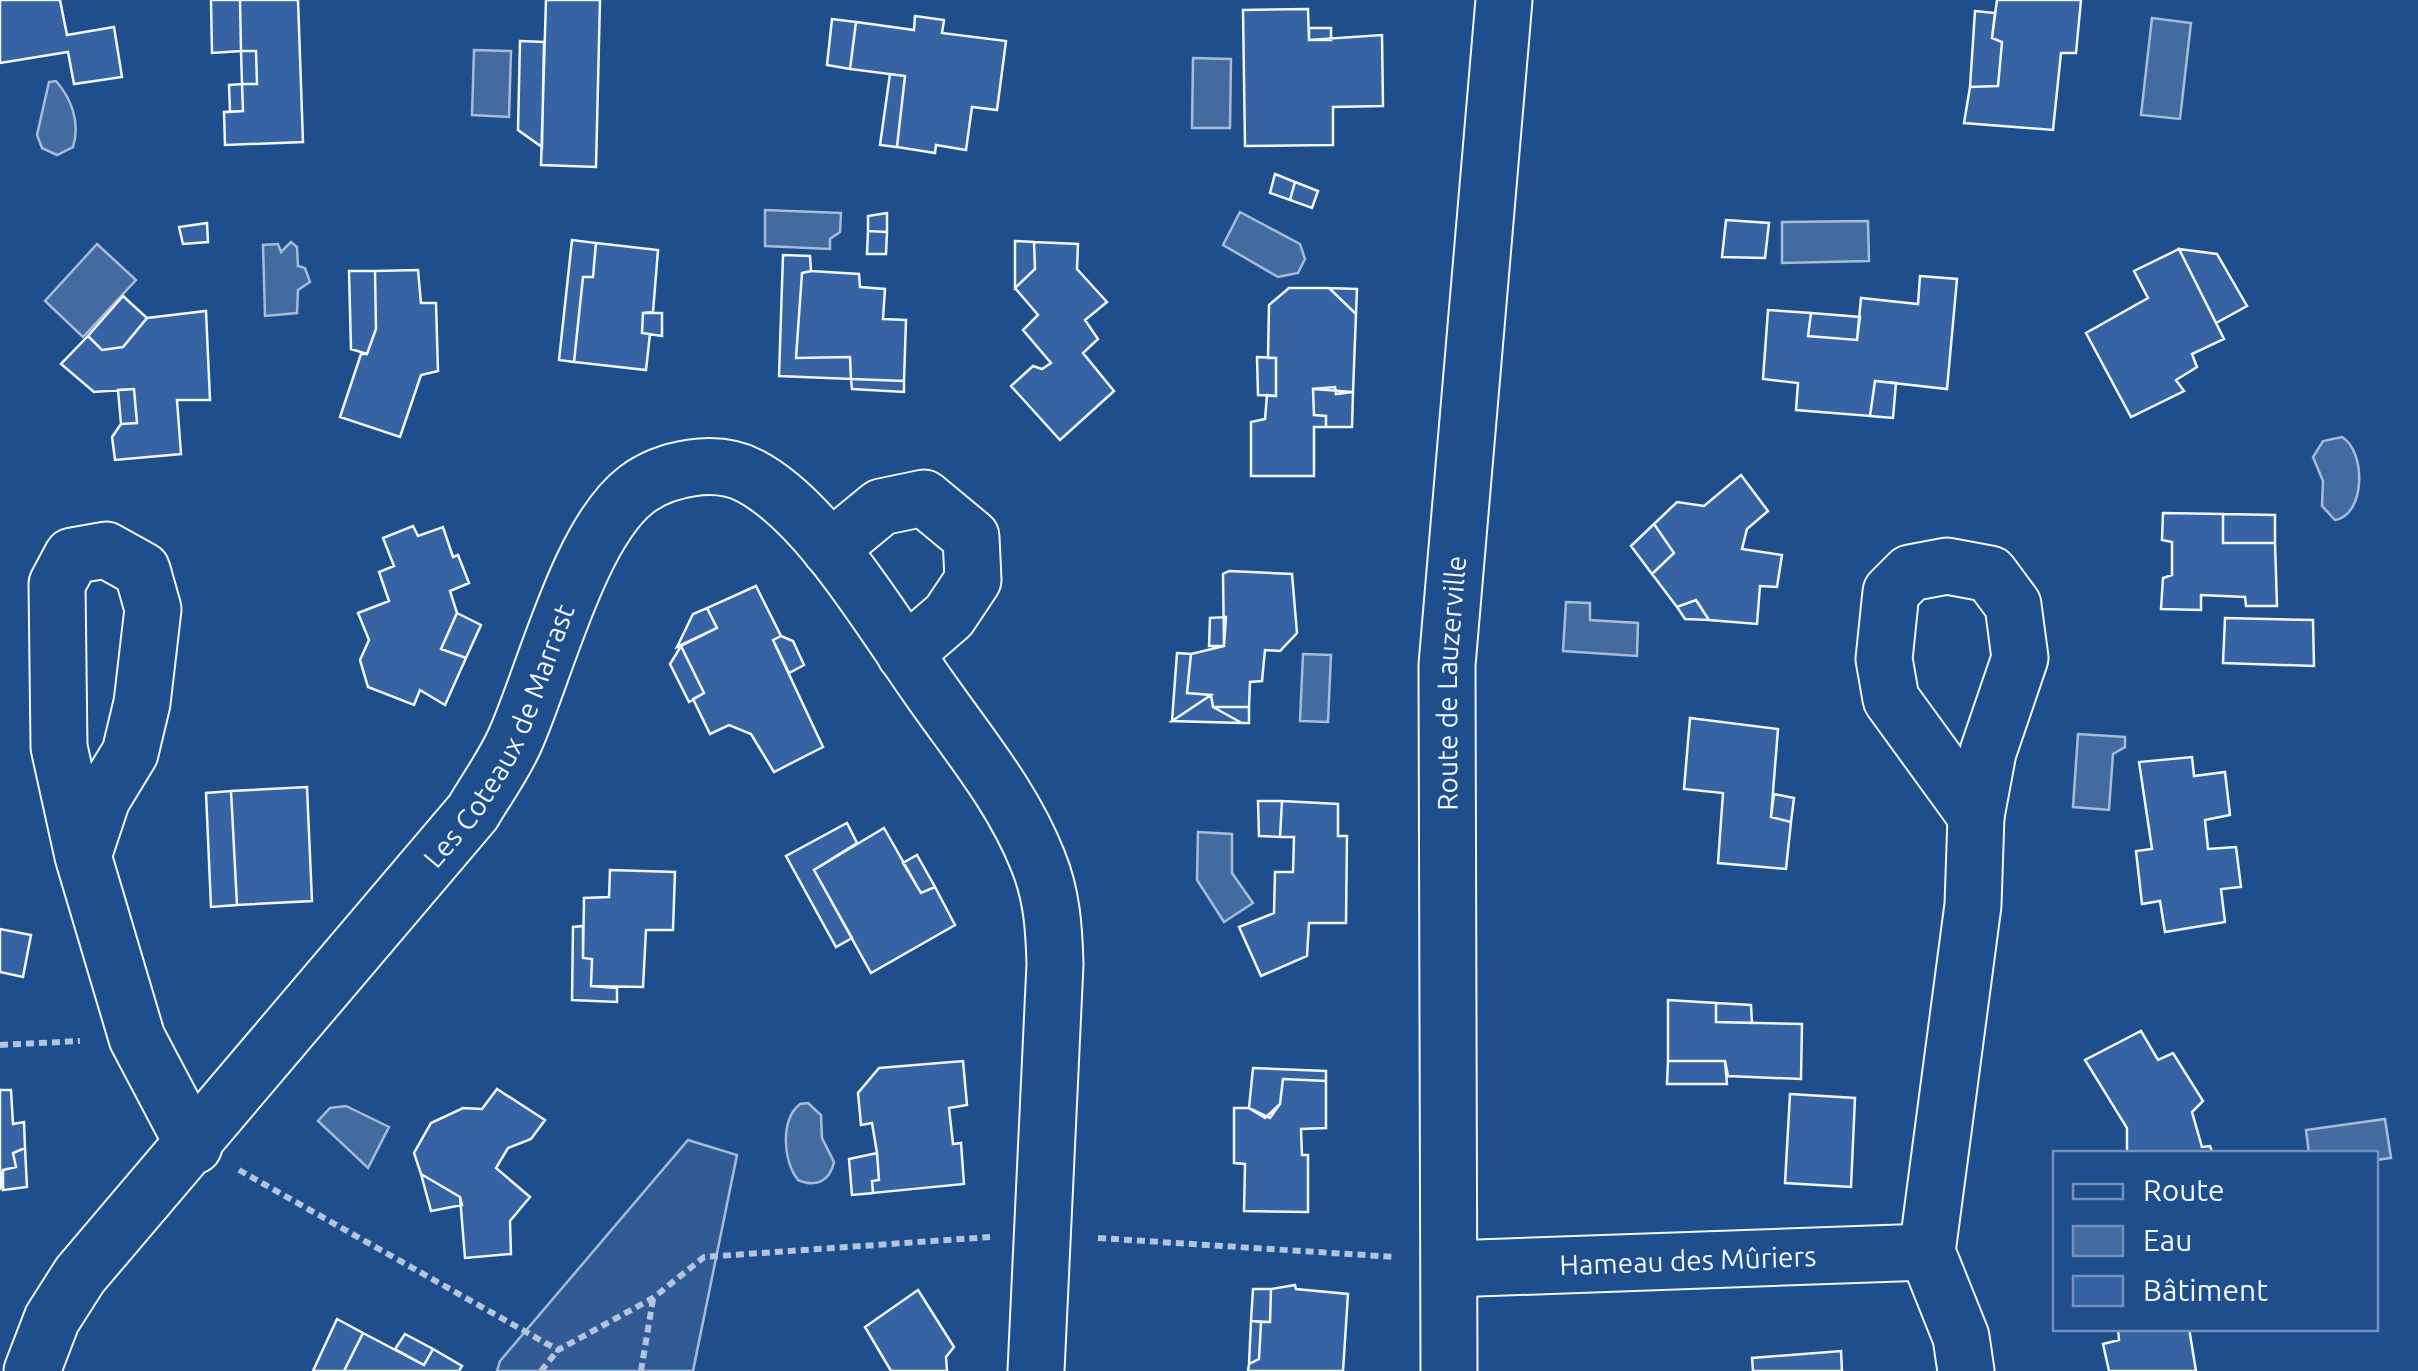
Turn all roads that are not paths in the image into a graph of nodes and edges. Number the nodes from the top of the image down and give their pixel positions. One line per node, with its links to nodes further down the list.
1 (1504, 0): 8 (street, Route de Lauzerville)
2 (830, 549): 3 (street, Les Coteaux de Marrast); 3 (street); 6 (street, Les Coteaux de Marrast)
3 (905, 654): 10 (street, Les Coteaux de Marrast)
4 (1976, 816): 7 (street)
5 (83, 856): 6 (street)
6 (194, 1146): 9 (street, Les Coteaux de Marrast)
7 (1927, 1252): 8 (street, Hameau des Mûriers); 12 (street)
8 (1450, 1268): 11 (street, Route de Lauzerville)
9 (32, 1371)
10 (1036, 1371)
11 (1449, 1371)
12 (1966, 1371)

